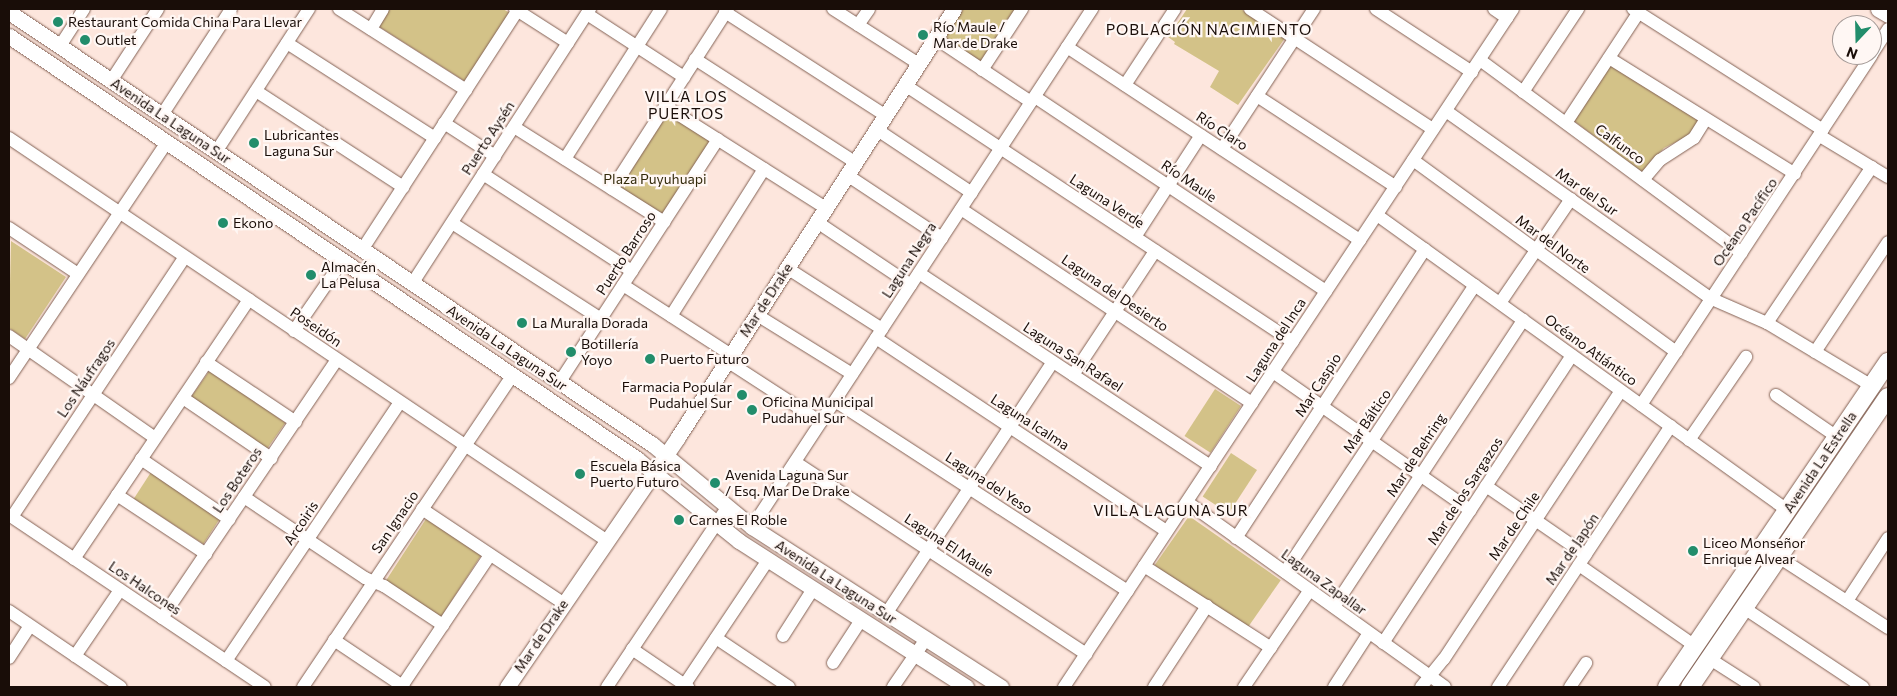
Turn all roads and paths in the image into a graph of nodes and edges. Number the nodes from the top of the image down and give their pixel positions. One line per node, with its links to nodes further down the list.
1 (84, 9): 34 (street)
2 (158, 9): 45 (street)
3 (231, 9): 55 (street)
4 (309, 9): 32 (street)
5 (339, 9): 28 (street)
6 (383, 9): 28 (street)
7 (661, 9): 35 (street)
8 (833, 9): 27 (street)
9 (869, 9): 27 (street)
10 (954, 9): 30 (street, Mar de Drake)
11 (1022, 9): 42 (street)
12 (1092, 9): 36 (street, Laguna Negra)
13 (1174, 9): 47 (street)
14 (1250, 9): 31 (street)
15 (1314, 9): 31 (street)
16 (1376, 9): 43 (street)
17 (1494, 9): 25 (street)
18 (1578, 9): 50 (street)
19 (1878, 9): 26 (street)
20 (516, 10): 33 (street); 48 (street)
21 (727, 10): 38 (street); 56 (street)
22 (588, 11): 33 (street, Puerto Aysén); 35 (street)
23 (1636, 11): 37 (street); 63 (street)
24 (9, 12): 34 (street, Avenida La Laguna Sur)
25 (1510, 13): 39 (street, Laguna del Inca)
26 (1888, 15)
27 (858, 25): 40 (street)
28 (371, 29): 48 (street)
29 (9, 36): 68 (street, Avenida La Laguna Sur)
30 (935, 38): 40 (street, Mar de Drake); 42 (street, Río Maule)
31 (1295, 38): 51 (street); 62 (street)
32 (287, 43): 49 (street); 66 (street)
33 (568, 43): 60 (street, Puerto Aysén)
34 (60, 46): 45 (street, Avenida La Laguna Sur)
35 (636, 46): 44 (street); 73 (street)
36 (1067, 47): 47 (street, Río Claro); 52 (street, Laguna Negra)
37 (1609, 58): 57 (street); 59 (street)
38 (695, 59): 44 (street); 75 (street)
39 (1480, 60): 43 (street, Laguna del Inca); 50 (street, Calfunco)
40 (918, 64): 46 (street, Mar de Drake)
41 (1866, 65): 63 (street, Océano Pacífico)
42 (982, 70): 52 (street, Río Maule)
43 (1472, 72): 54 (street, Laguna del Inca)
44 (684, 77): 53 (street)
45 (111, 81): 55 (street, Avenida La Laguna Sur)
46 (905, 85): 56 (street, Mar de Drake); 69 (street, Laguna Verde)
47 (1125, 85): 64 (street, Río Claro)
48 (466, 90): 58 (street)
49 (256, 91): 71 (street); 85 (street)
50 (1523, 92): 59 (street, Calfunco)
51 (1257, 96): 70 (street); 84 (street)
52 (1033, 100): 69 (street, Laguna Negra); 83 (street, Río Maule)
53 (665, 106): 67 (street); 86 (street)
54 (1446, 110): 62 (street, Laguna del Inca); 88 (street, Mar del Sur)
55 (162, 115): 71 (street, Avenida La Laguna Sur)
56 (885, 115): 61 (street, Mar de Drake)
57 (1706, 119): 79 (street); 82 (street)
58 (444, 123): 66 (street); 72 (street)
59 (1566, 123): 82 (street, Calfunco)
60 (514, 126): 72 (street, Puerto Aysén); 73 (street)
61 (876, 129): 75 (street, Mar de Drake); 87 (street)
62 (1434, 129): 74 (street, Laguna del Inca)
63 (1822, 133): 76 (street); 79 (street, Océano Pacífico)
64 (1201, 135): 70 (street, Río Claro); 83 (street)
65 (9, 138): 91 (street, Poseidón)
66 (435, 138): 85 (street)
67 (718, 139): 77 (street); 93 (street, Puerto Barroso)
68 (167, 142): 91 (street); 107 (street, Avenida La Laguna Sur)
69 (1000, 148): 87 (street, Laguna Negra); 97 (street, Laguna Verde)
70 (1222, 149): 99 (street, Río Claro)
71 (216, 152): 102 (street, Avenida La Laguna Sur)
72 (495, 156): 78 (street, Puerto Aysén)
73 (565, 159): 86 (street)
74 (1413, 160): 84 (street, Laguna del Inca); 103 (street, Mar del Norte)
75 (855, 162): 80 (street, Mar de Drake)
76 (1872, 167): 81 (street); 125 (street)
77 (764, 169): 89 (street); 122 (street)
78 (483, 174): 95 (street, Puerto Aysén); 109 (street)
79 (1795, 174): 105 (street, Océano Pacífico)
80 (847, 175): 89 (street, Mar de Drake); 98 (street)
81 (1888, 177)
82 (1643, 180): 105 (street, Calfunco)
83 (1169, 186): 97 (street); 116 (street, Río Maule)
84 (1396, 186): 92 (street, Laguna del Inca)
85 (403, 187): 102 (street)
86 (612, 189): 93 (street)
87 (972, 193): 90 (street, Laguna Negra)
88 (1571, 199): 103 (street); 117 (street, Mar del Sur)
89 (826, 208): 94 (street, Mar de Drake)
90 (961, 208): 98 (street, Laguna Negra); 120 (street, Laguna del Desierto)
91 (120, 213): 106 (street, Poseidón); 111 (street)
92 (1377, 215): 99 (street, Laguna del Inca); 101 (street, Océano Atlántico)
93 (664, 222): 109 (street, Puerto Barroso)
94 (817, 222): 108 (street, Mar de Drake); 113 (street)
95 (452, 223): 112 (street, Puerto Aysén); 123 (street)
96 (9, 230): 111 (street)
97 (1135, 237): 104 (street, Laguna Verde)
98 (942, 238): 110 (street, Laguna Negra)
99 (1360, 240): 116 (street, Laguna del Inca)
100 (1888, 242): 132 (street)
101 (1425, 249): 114 (street, Océano Atlántico); 156 (street, Mar Caspio)
102 (362, 250): 112 (street, Avenida La Laguna Sur)
103 (1536, 250): 119 (street); 131 (street, Mar del Norte)
104 (1155, 251): 120 (street); 129 (street, Laguna Verde)
105 (1742, 253): 117 (street, Océano Pacífico)
106 (185, 257): 118 (street, Poseidón); 149 (street, Los Náufragos)
107 (343, 260): 126 (street); 141 (street, Avenida La Laguna Sur)
108 (787, 268): 121 (street, Mar de Drake); 127 (street, Laguna Icalma)
109 (632, 271): 115 (street, Puerto Barroso)
110 (919, 273): 113 (street, Laguna Negra); 138 (street, Laguna San Rafael)
111 (78, 274): 130 (street)
112 (412, 284): 145 (street, Avenida La Laguna Sur)
113 (910, 285): 127 (street, Laguna Negra)
114 (1475, 285): 119 (street, Océano Atlántico); 164 (street, Mar Báltico)
115 (623, 286): 122 (street); 123 (street, Puerto Barroso)
116 (1326, 291): 129 (street, Laguna del Inca)
117 (1712, 299): 125 (street, Mar del Sur); 131 (street, Océano Pacífico)
118 (249, 300): 126 (street, Poseidón); 137 (street)
119 (1500, 303): 124 (street, Océano Atlántico)
120 (1115, 312): 143 (street); 154 (street, Laguna del Desierto)
121 (757, 315): 135 (street, Mar de Drake); 142 (street)
122 (670, 316): 135 (street)
123 (601, 319): 145 (street, Puerto Barroso)
124 (1523, 320): 133 (street, Océano Atlántico); 172 (street, Mar de Behring)
125 (1767, 323): 132 (street, Mar del Sur)
126 (294, 331): 136 (street, Poseidón)
127 (879, 334): 142 (street, Laguna Negra); 160 (street, Laguna Icalma)
128 (9, 336): 130 (street)
129 (1293, 342): 140 (street, Laguna del Inca)
130 (28, 350): 144 (street); 149 (street)
131 (1676, 352): 155 (street, Océano Pacífico)
132 (1814, 352): 146 (street, Mar del Sur)
133 (1572, 355): 147 (street, Océano Atlántico); 173 (street, Mar de los Sargazos)
134 (1746, 357): 163 (street)
135 (729, 358): 158 (street); 166 (street, Mar de Drake)
136 (337, 360): 152 (street, Poseidón); 157 (street, Los Boteros)
137 (206, 362): 150 (street); 157 (street)
138 (1053, 362): 143 (street, Laguna San Rafael); 160 (street)
139 (1888, 362): 146 (main road, Avenida La Estrella)
140 (1273, 372): 154 (street, Laguna del Inca); 156 (street)
141 (512, 374): 165 (street, San Ignacio); 171 (street, Avenida La Laguna Sur)
142 (852, 374): 151 (street, Laguna Negra)
143 (1073, 375): 170 (street, Laguna San Rafael)
144 (9, 378)
145 (559, 383): 166 (street, Avenida La Laguna Sur)
146 (1872, 386): 161 (main road, Avenida La Estrella)
147 (1621, 391): 155 (street, Océano Atlántico); 184 (street, Mar de Chile)
148 (1776, 395): 161 (street)
149 (92, 396): 162 (street); 182 (street, Los Náufragos)
150 (183, 398): 162 (street); 167 (street)
151 (835, 401): 158 (street, Laguna Negra); 174 (street, Laguna del Yeso)
152 (400, 402): 165 (street, Poseidón); 190 (street, Arcoiris)
153 (1887, 402): 196 (main road, Avenida La Estrella)
154 (1252, 403): 170 (street, Laguna del Inca)
155 (1641, 405): 159 (street, Océano Atlántico)
156 (1322, 406): 164 (street); 188 (street, Mar Caspio)
157 (296, 422): 167 (street, Los Boteros)
158 (821, 422): 169 (street, Laguna Negra)
159 (1671, 426): 163 (street, Océano Atlántico); 199 (street, Mar de Japón)
160 (1010, 427): 174 (street); 187 (street, Laguna Icalma)
161 (1837, 437): 181 (main road, Avenida La Estrella)
162 (156, 438): 168 (street)
163 (1689, 440): 181 (street, Océano Atlántico)
164 (1372, 441): 172 (street); 201 (street, Mar Báltico)
165 (465, 446): 179 (street, San Ignacio); 191 (street, Poseidón)
166 (665, 454): 171 (street, Mar de Drake); 178 (street, Avenida La Laguna Sur)
167 (271, 458): 176 (street, Los Boteros)
168 (141, 459): 175 (street); 183 (street)
169 (795, 462): 186 (street, Laguna Negra); 193 (street, Laguna El Maule)
170 (1211, 466): 177 (street, Laguna del Inca)
171 (653, 471): 185 (street, Avenida La Laguna Sur); 191 (street, Mar de Drake)
172 (1420, 476): 180 (street); 210 (street, Mar de Behring)
173 (1486, 486): 180 (street, Mar de los Sargazos); 184 (street)
174 (969, 488): 193 (street); 206 (street, Laguna del Yeso)
175 (117, 495): 194 (street); 197 (street)
176 (244, 497): 183 (street, Los Boteros); 190 (street)
177 (1187, 502): 187 (street, Laguna del Inca); 188 (street, Laguna Zapallar)
178 (727, 508): 185 (street); 186 (street, Avenida La Laguna Sur)
179 (422, 509): 195 (street); 202 (street, San Ignacio)
180 (1470, 510): 224 (street, Mar de los Sargazos)
181 (1787, 510): 192 (main road, Avenida La Estrella)
182 (10, 516): 197 (street, Los Halcones)
183 (229, 519): 194 (street, Los Boteros)
184 (1536, 520): 199 (street); 237 (street, Mar de Chile)
185 (716, 524): 198 (street, Avenida La Laguna Sur); 227 (street)
186 (752, 527): 213 (street, Avenida La Laguna Sur)
187 (1168, 531): 200 (street, Laguna del Inca)
188 (1236, 538): 201 (street, Laguna Zapallar)
189 (1888, 538): 207 (street)
190 (308, 540): 202 (street); 233 (street, Arcoiris)
191 (606, 540): 208 (street, Mar de Drake)
192 (1762, 547): 196 (street); 225 (main road, Avenida La Estrella)
193 (928, 550): 213 (street); 228 (street, Laguna El Maule)
194 (206, 554): 214 (street, Los Boteros)
195 (490, 555): 208 (street); 216 (street)
196 (1779, 558): 207 (street); 211 (main road, Avenida La Estrella)
197 (74, 559): 204 (street, Los Halcones)
198 (768, 560): 203 (street, Avenida La Laguna Sur); 221 (street)
199 (1582, 560): 225 (street); 256 (street, Mar de Japón)
200 (1144, 566): 206 (street, Laguna del Inca); 209 (street)
201 (1285, 572): 205 (street, Laguna Zapallar)
202 (374, 582): 216 (street); 223 (street, San Ignacio)
203 (813, 589): 215 (street, Avenida La Laguna Sur); 220 (street)
204 (120, 590): 214 (street, Los Halcones); 230 (street)
205 (1310, 590): 210 (street, Laguna Zapallar); 226 (street)
206 (1128, 591): 228 (street, Laguna del Inca)
207 (1847, 601): 218 (street)
208 (563, 604): 243 (street, Mar de Drake)
209 (1207, 606): 226 (street); 251 (street)
210 (1334, 607): 219 (street, Laguna Zapallar)
211 (1744, 608): 232 (main road, Avenida La Estrella); 261 (street)
212 (9, 611): 217 (street)
213 (886, 614): 222 (street, Avenida La Laguna Sur)
214 (162, 618): 233 (street, Los Halcones)
215 (861, 620): 229 (street, Avenida La Laguna Sur); 234 (street)
216 (443, 625): 238 (street)
217 (30, 626): 230 (street); 231 (street)
218 (1888, 628)
219 (1369, 633): 224 (street, Laguna Zapallar); 253 (street)
220 (783, 636)
221 (716, 638): 239 (street); 245 (street)
222 (926, 639): 229 (street); 236 (street, Avenida La Laguna Sur)
223 (334, 640): 238 (street); 242 (street, San Ignacio)
224 (1383, 643): 237 (street, Laguna Zapallar)
225 (1696, 646): 258 (main road, Avenida La Estrella)
226 (1271, 648): 252 (street)
227 (632, 650): 239 (street); 244 (street)
228 (1086, 654): 250 (street, Laguna del Inca)
229 (915, 655): 246 (street); 247 (street, Avenida La Laguna Sur)
230 (76, 656): 240 (street)
231 (9, 658)
232 (1710, 659): 259 (main road, Avenida La Estrella); 260 (street)
233 (226, 661): 241 (street, Los Halcones)
234 (833, 663)
235 (1586, 663): 257 (street)
236 (979, 673): 248 (street); 249 (street, Avenida La Laguna Sur)
237 (1430, 676): 254 (street, Mar de Chile); 255 (street, Laguna Zapallar)
238 (403, 686)
239 (685, 686)
240 (119, 687)
241 (265, 687)
242 (303, 687)
243 (507, 687)
244 (607, 687)
245 (789, 687)
246 (893, 687)
247 (966, 687)
248 (970, 687)
249 (1001, 687)
250 (1064, 687)
251 (1154, 687)
252 (1244, 687)
253 (1334, 687)
254 (1421, 687)
255 (1445, 687)
256 (1498, 687)
257 (1570, 687)
258 (1667, 687)
259 (1690, 687)
260 (1754, 687)
261 (1864, 687)

